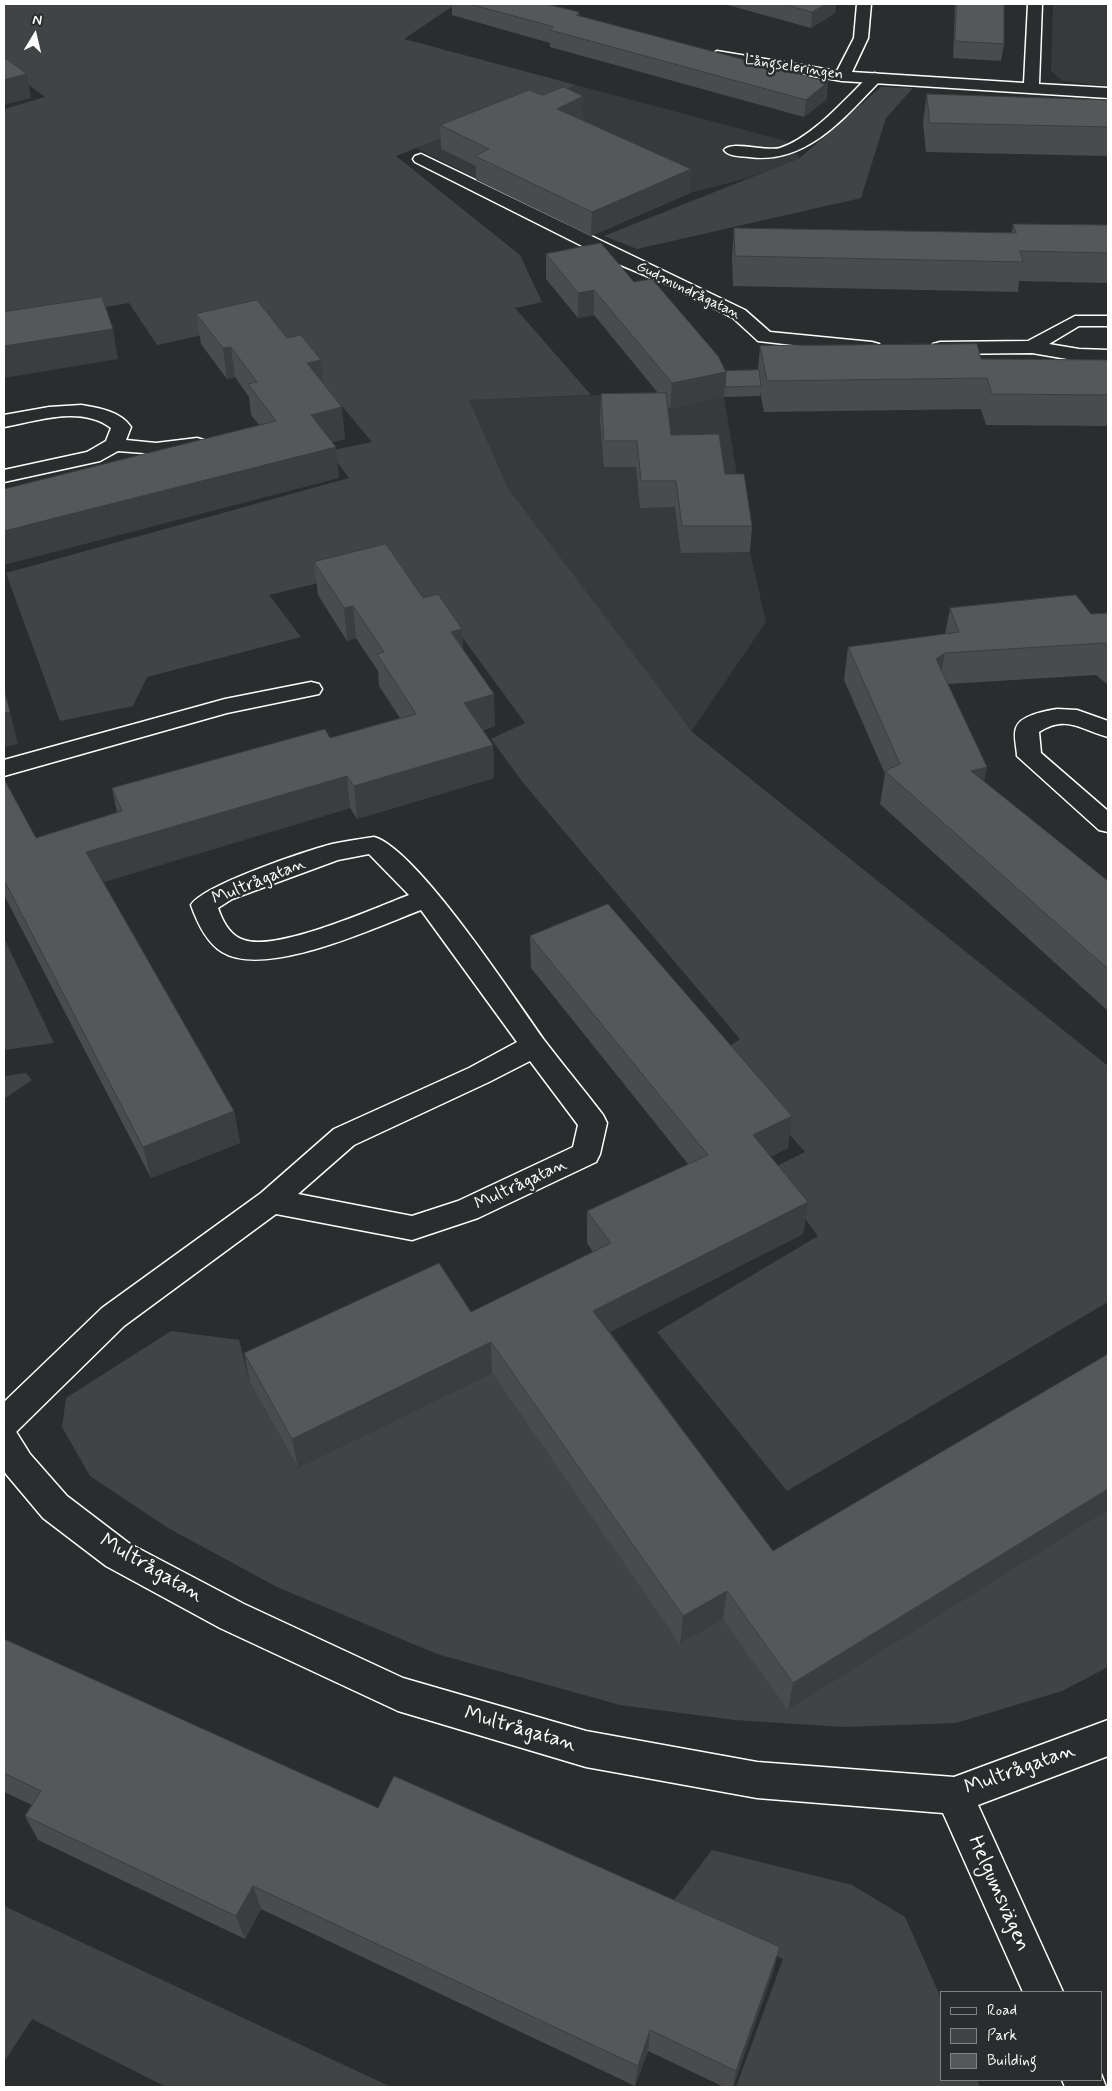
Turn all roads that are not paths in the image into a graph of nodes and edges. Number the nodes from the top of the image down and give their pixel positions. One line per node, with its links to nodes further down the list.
1 (1035, 4): 6 (street)
2 (859, 6): 4 (street)
3 (704, 52): 4 (street, Långseleringen)
4 (842, 76): 5 (street, Långseleringen)
5 (875, 78): 6 (street, Långseleringen); 8 (street, Långseleringen)
6 (1032, 88): 7 (street, Långseleringen)
7 (1108, 93)
8 (732, 150)
9 (421, 159): 12 (street, Gudmundrågatan)
10 (1108, 321): 11 (street)
11 (1032, 347): 13 (street); 14 (street)
12 (889, 348)
13 (927, 348)
14 (1108, 356)
15 (4, 420): 17 (street)
16 (218, 440): 17 (street)
17 (115, 444): 18 (street)
18 (4, 476)
19 (311, 689): 21 (street)
20 (1108, 730): 22 (street)
21 (4, 768)
22 (1108, 824)
23 (426, 898): 23 (street, Multrågatan); 24 (street, Multrågatan)
24 (534, 1046): 25 (street); 25 (street, Multrågatan)
25 (271, 1201): 26 (street)
26 (4, 1423)
27 (4, 1440): 29 (street, Multrågatan)
28 (1108, 1738): 29 (street, Multrågatan)
29 (954, 1795): 30 (street, Helgumsvägen)
30 (1043, 1991)

